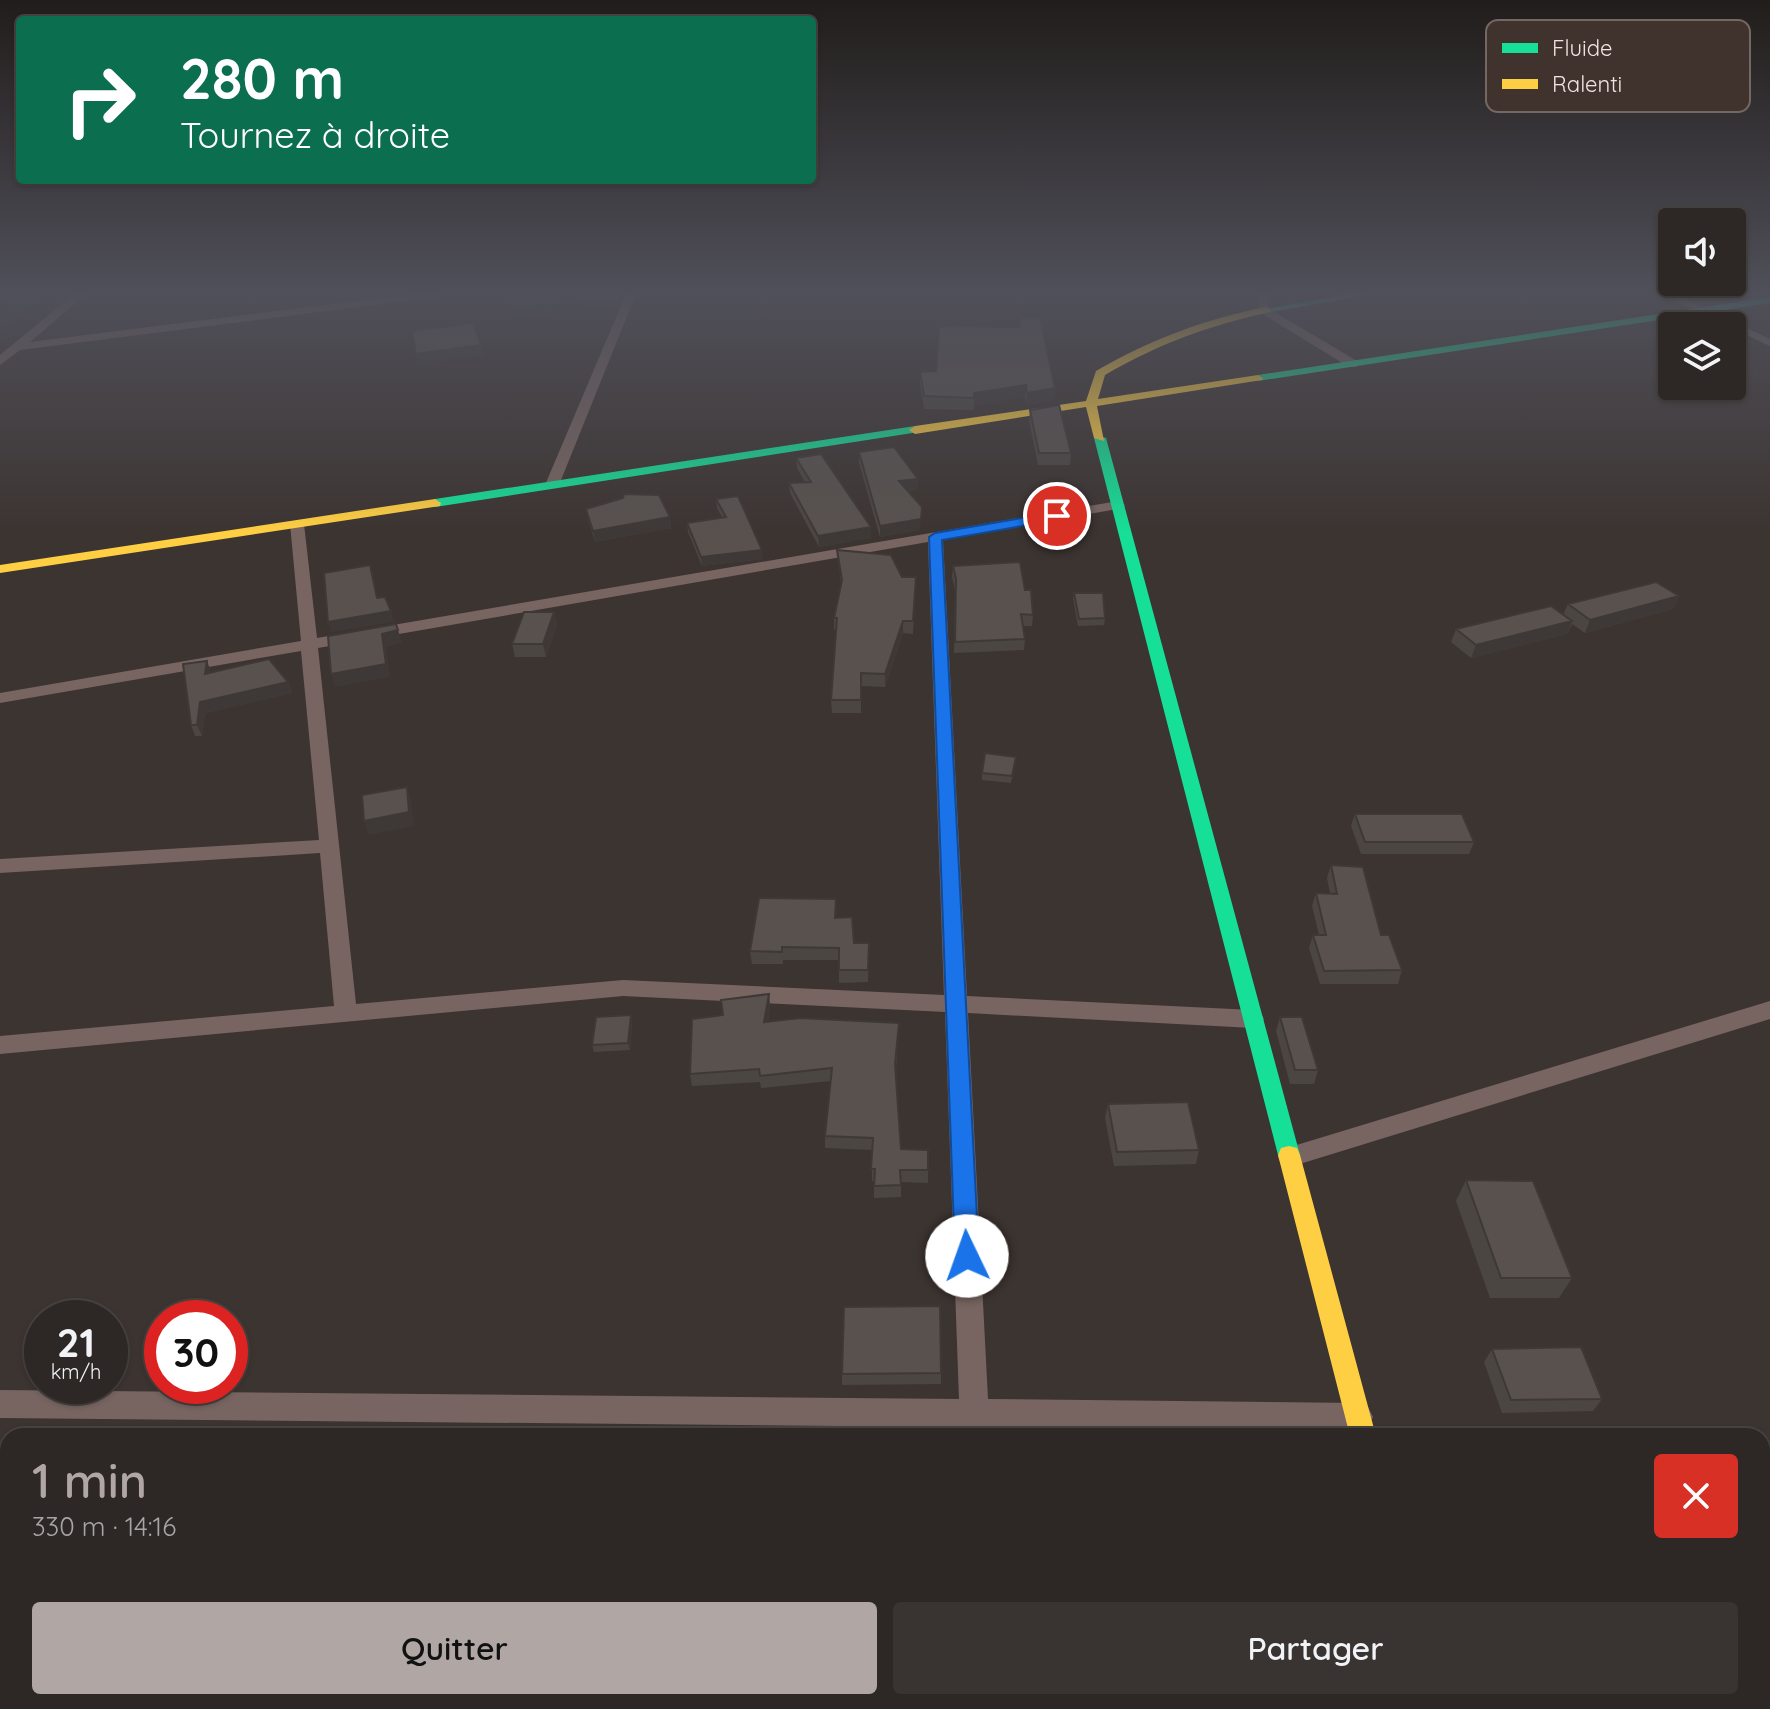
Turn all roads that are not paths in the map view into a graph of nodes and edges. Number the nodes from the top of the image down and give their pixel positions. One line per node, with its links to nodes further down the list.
1 (598, 374): 5 (street)
2 (1100, 374): 4 (street)
3 (1289, 374): 4 (street)
4 (1091, 404): 5 (street); 6 (street)
5 (552, 485): 7 (street)
6 (1118, 505): 8 (street); 17 (street)
7 (297, 524): 9 (street); 10 (street)
8 (935, 537): 10 (street); 14 (street)
9 (0, 569)
10 (309, 645): 11 (street); 12 (street)
11 (0, 698)
12 (330, 846): 13 (street); 16 (street)
13 (0, 866)
14 (956, 1005): 16 (street); 17 (street); 21 (street)
15 (1770, 1010): 19 (street)
16 (346, 1013): 18 (street)
17 (1253, 1019): 19 (street)
18 (0, 1045)
19 (1290, 1157): 22 (street)
20 (0, 1404): 21 (street)
21 (974, 1413): 22 (street)
22 (1361, 1426)

